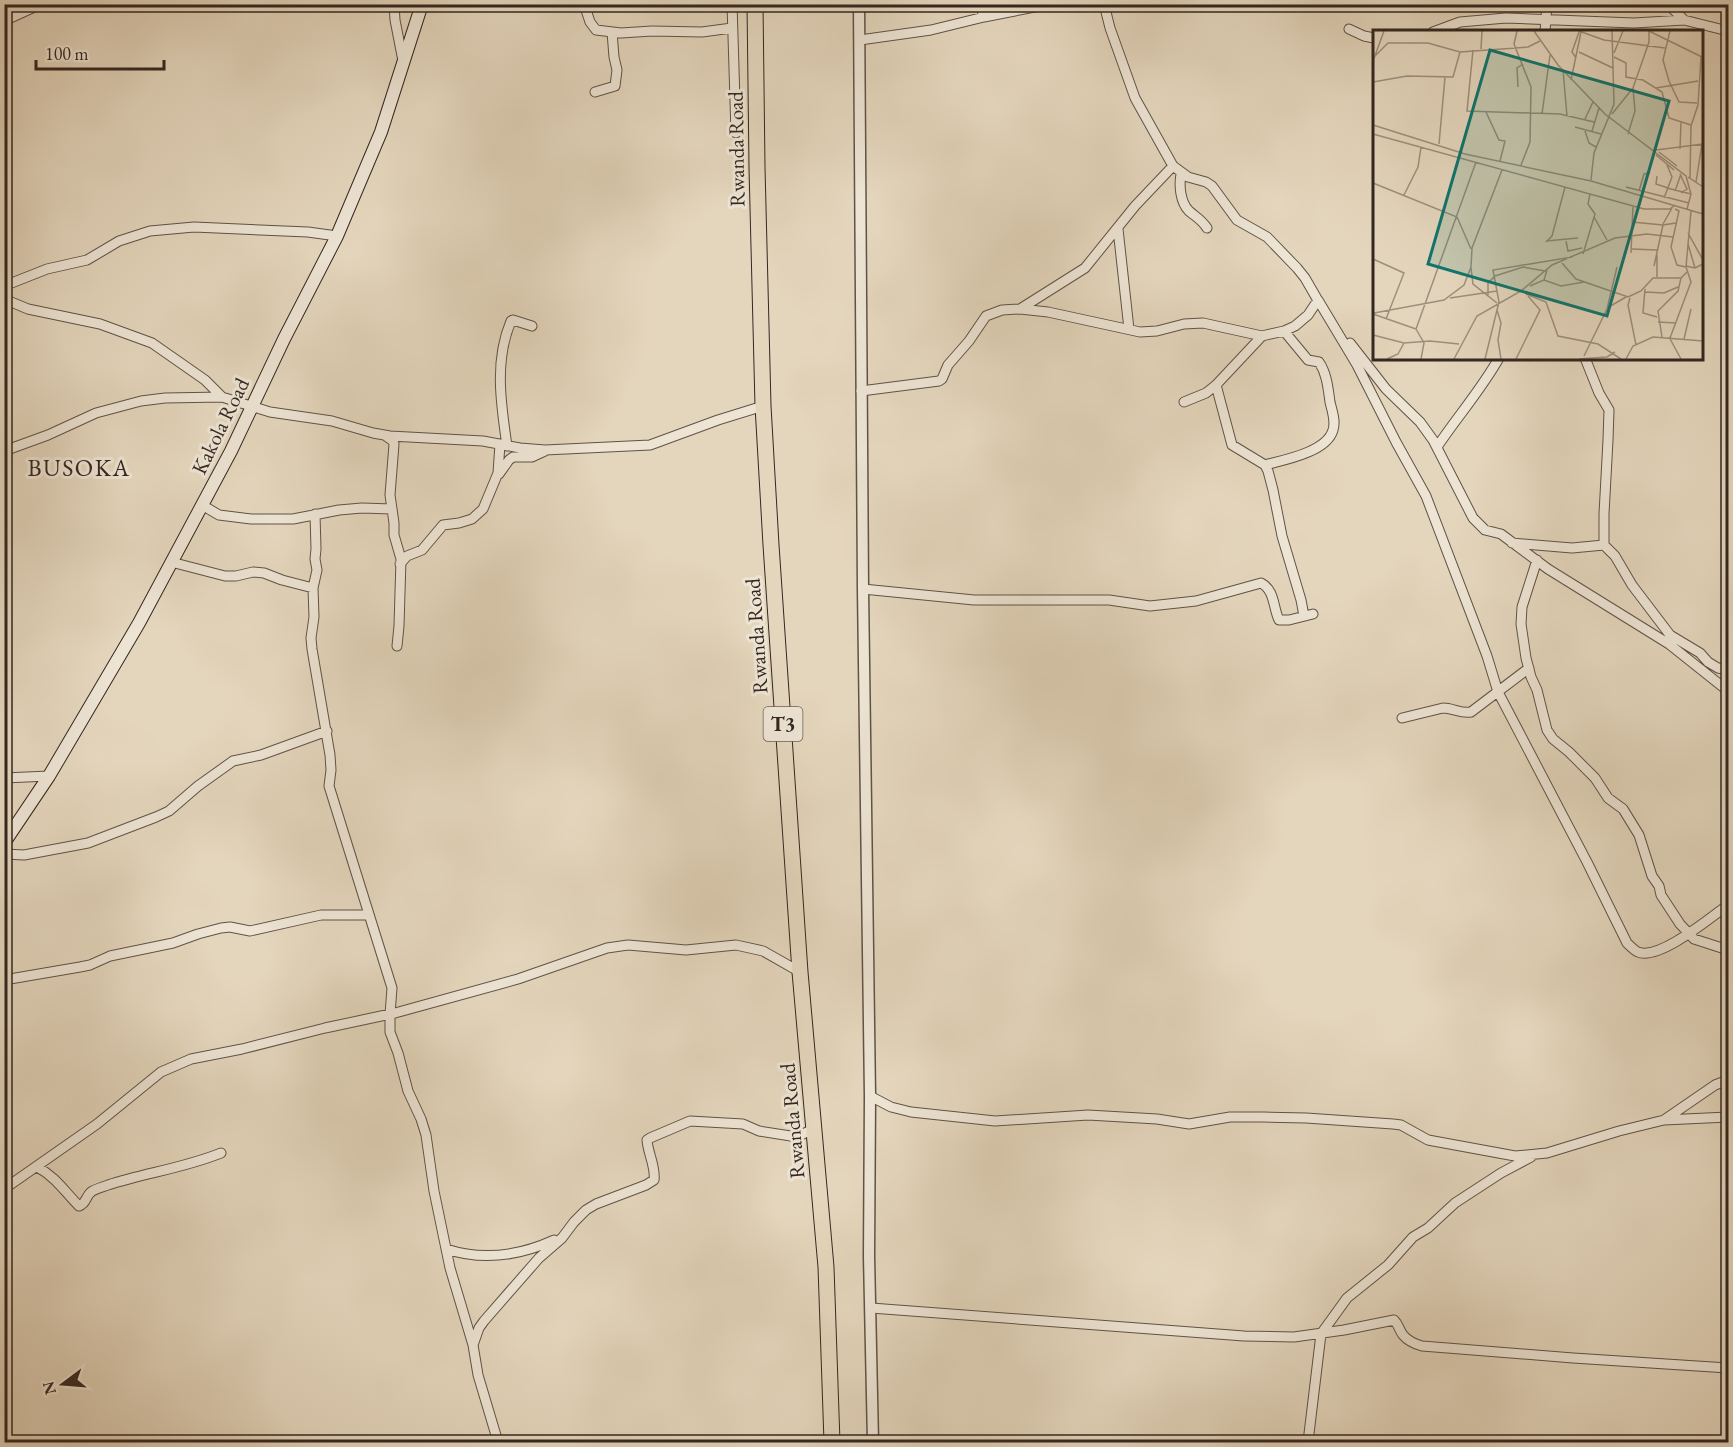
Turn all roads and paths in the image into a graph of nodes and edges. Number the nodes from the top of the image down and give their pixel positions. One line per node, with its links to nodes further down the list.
1 (41, 4): 16 (street)
2 (394, 4): 25 (street)
3 (422, 4): 25 (main road, Kakola Road)
4 (584, 4): 22 (street)
5 (732, 4): 17 (street)
6 (755, 4): 48 (highway, Rwanda Road / T3)
7 (859, 4): 24 (street)
8 (980, 4): 13 (street)
9 (1050, 4): 13 (street)
10 (1104, 4): 28 (street)
11 (1547, 4): 14 (street)
12 (1668, 4): 15 (street)
13 (984, 17): 24 (street)
14 (1546, 20): 15 (street); 19 (street); 20 (street)
15 (1684, 20): 21 (street)
16 (4, 21)
17 (732, 28): 22 (street); 27 (street)
18 (1349, 29): 23 (street)
19 (1438, 30)
20 (1545, 30)
21 (1728, 31)
22 (612, 32): 26 (street)
23 (1373, 38)
24 (860, 40): 44 (street)
25 (403, 63): 32 (main road, Kakola Road)
26 (595, 92)
27 (736, 133)
28 (1173, 166): 29 (street); 31 (street)
29 (1181, 174): 30 (street); 35 (street)
30 (1207, 228)
31 (1118, 229): 36 (street); 38 (street)
32 (337, 236): 33 (street); 47 (main road, Kakola Road)
33 (4, 286)
34 (4, 298): 45 (street)
35 (1320, 303): 39 (street); 51 (street); 70 (street)
36 (1020, 309): 38 (street); 44 (street)
37 (532, 326): 50 (street)
38 (1129, 330): 40 (street)
39 (1284, 331): 40 (street); 54 (street)
40 (1262, 336): 43 (street)
41 (1498, 360): 51 (street)
42 (1586, 360): 60 (street)
43 (1216, 385): 46 (street); 54 (street)
44 (861, 391): 65 (street)
45 (222, 397): 47 (street); 53 (street)
46 (1184, 402)
47 (252, 405): 49 (street); 56 (main road, Kakola Road)
48 (763, 406): 52 (street); 81 (highway, Rwanda Road / T3)
49 (384, 435): 50 (street); 57 (street)
50 (503, 445): 52 (street); 55 (street)
51 (1437, 447): 59 (street)
52 (550, 450): 55 (street)
53 (4, 451)
54 (1265, 465): 65 (street)
55 (496, 478): 63 (street)
56 (202, 505): 58 (street); 62 (main road, Kakola Road)
57 (392, 509): 58 (street); 63 (street)
58 (315, 514): 64 (street)
59 (1512, 543): 60 (street); 61 (street)
60 (1604, 544): 68 (street)
61 (1537, 560): 67 (street); 69 (street)
62 (171, 562): 64 (street); 73 (main road, Kakola Road)
63 (400, 564): 66 (street)
64 (313, 588): 72 (street)
65 (863, 589): 85 (street)
66 (397, 646)
67 (1528, 668): 70 (street); 79 (street)
68 (1728, 670)
69 (1728, 691)
70 (1498, 692): 71 (street); 79 (street)
71 (1402, 718)
72 (327, 731): 76 (street); 78 (street)
73 (49, 776): 74 (street); 75 (main road, Kakola Road)
74 (4, 778)
75 (4, 843)
76 (4, 854)
77 (1728, 905): 79 (street)
78 (369, 915): 82 (street); 83 (street)
79 (1689, 934): 80 (street)
80 (1728, 950)
81 (800, 972): 83 (street); 88 (highway, Rwanda Road / T3)
82 (4, 980)
83 (390, 1014): 91 (street); 94 (street)
84 (1728, 1080): 87 (street)
85 (870, 1096): 90 (street); 95 (street)
86 (1728, 1118): 87 (street)
87 (1664, 1120): 90 (street)
88 (813, 1129): 93 (street); 100 (highway, Rwanda Road / T3)
89 (221, 1153): 91 (street)
90 (1533, 1155): 96 (street)
91 (37, 1167): 92 (street)
92 (4, 1189)
93 (564, 1235): 94 (street); 97 (street)
94 (446, 1249): 97 (street)
95 (871, 1308): 96 (street); 101 (street)
96 (1321, 1334): 98 (street); 102 (street)
97 (473, 1345): 99 (street)
98 (1728, 1368)
99 (498, 1443)
100 (832, 1443)
101 (873, 1443)
102 (1308, 1443)

